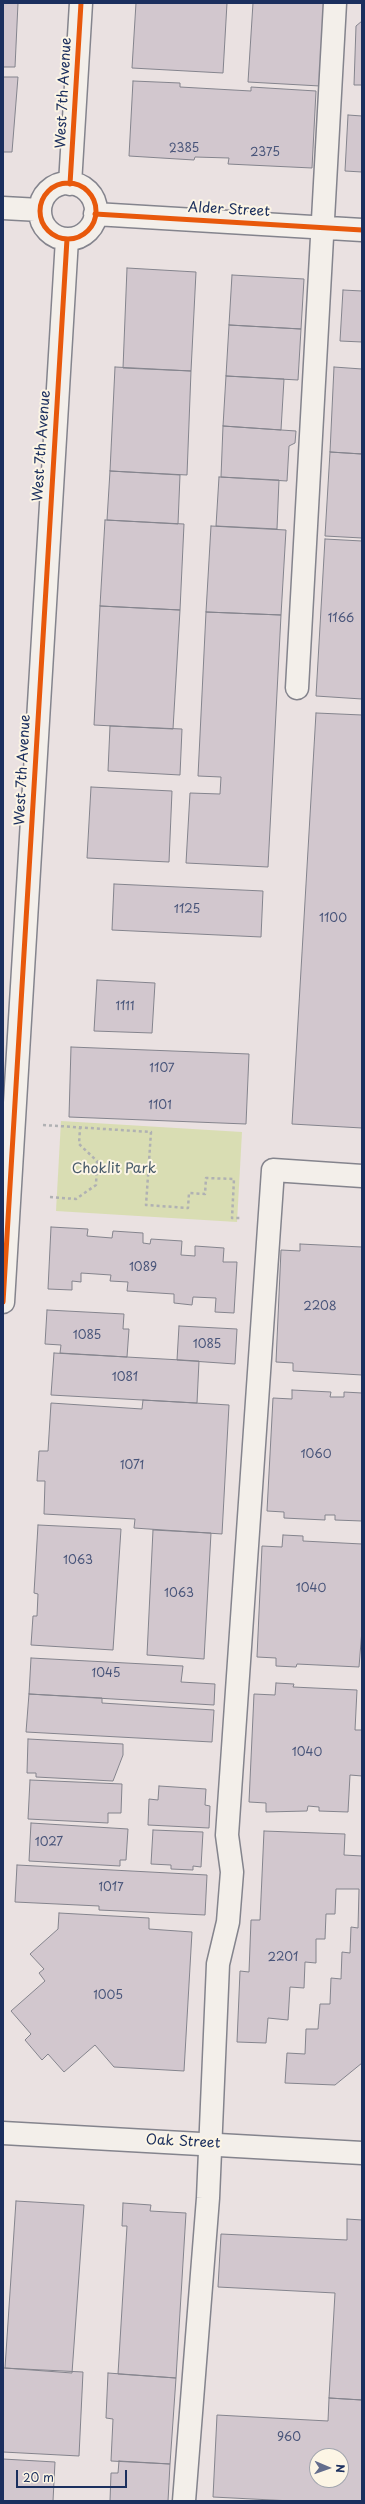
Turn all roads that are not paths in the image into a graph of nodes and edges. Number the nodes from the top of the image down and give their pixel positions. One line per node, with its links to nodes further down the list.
1 (81, 3): 3 (street, West 7th Avenue)
2 (335, 3): 7 (street)
3 (70, 184): 5 (street); 6 (street)
4 (3, 208): 5 (street)
5 (40, 210): 9 (street)
6 (95, 214): 7 (street, Alder Street); 9 (street)
7 (321, 228): 8 (street, Alder Street); 10 (street)
8 (362, 230)
9 (67, 239): 11 (street, West 7th Avenue)
10 (297, 688)
11 (7, 1168): 13 (street, West 7th Avenue)
12 (362, 1176): 15 (street)
13 (3, 1302)
14 (3, 2133): 15 (street, Oak Street)
15 (211, 2144): 16 (street, Oak Street); 17 (street)
16 (362, 2153)
17 (184, 2501)

